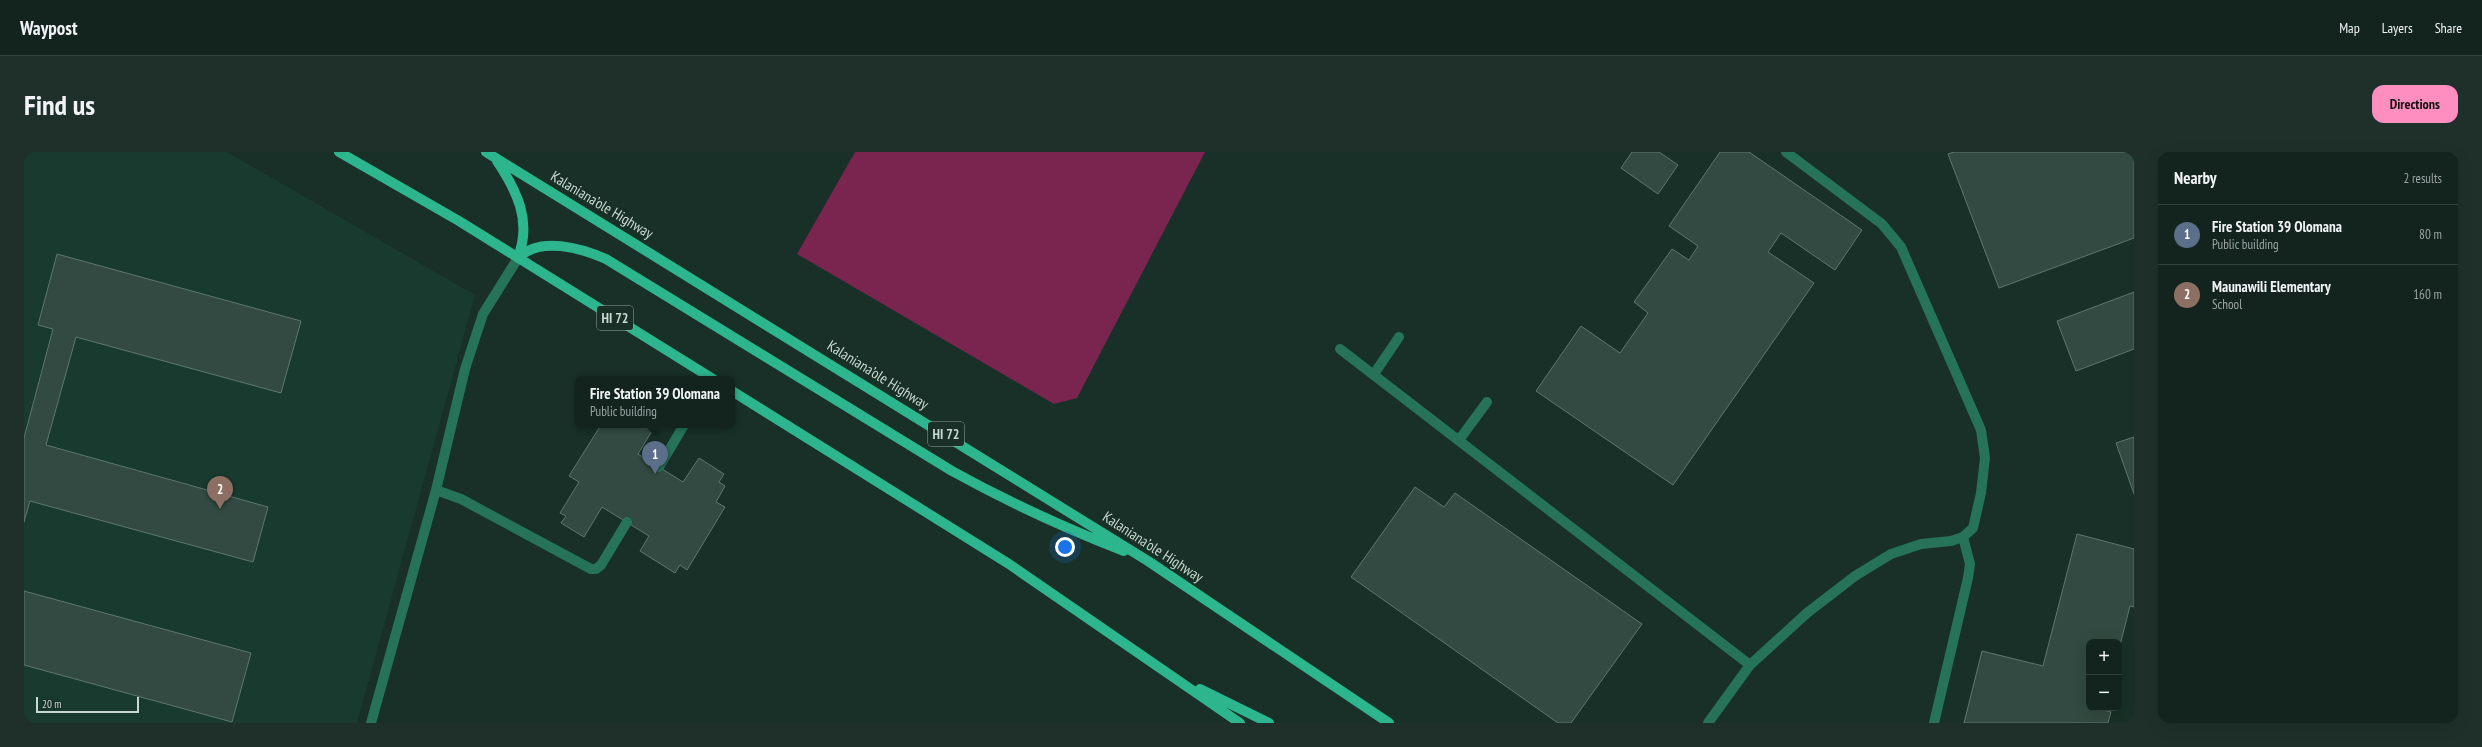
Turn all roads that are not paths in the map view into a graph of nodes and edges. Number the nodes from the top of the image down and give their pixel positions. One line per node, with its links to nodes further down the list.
1 (339, 152): 4 (main road, HI 72)
2 (1786, 152): 16 (lane)
3 (490, 155): 4 (main road); 17 (main road, Kalaniana’ole Highway / HI 72)
4 (518, 258): 8 (main road, HI 72); 14 (lane); 17 (main road)
5 (1398, 337): 7 (lane)
6 (1340, 349): 7 (lane)
7 (1374, 374): 12 (lane)
8 (707, 376)
9 (735, 393): 19 (main road)
10 (1487, 402): 12 (lane)
11 (682, 428): 13 (lane)
12 (1459, 440): 18 (lane)
13 (659, 468)
14 (436, 490): 15 (lane); 20 (lane)
15 (627, 522)
16 (1964, 537): 18 (lane); 25 (lane)
17 (1148, 561): 23 (main road, Kalaniana’ole Highway / HI 72)
18 (1750, 665): 24 (lane)
19 (1169, 674): 21 (main road); 22 (main road)
20 (371, 723)
21 (1240, 723)
22 (1269, 723)
23 (1389, 723)
24 (1708, 723)
25 (1934, 723)

